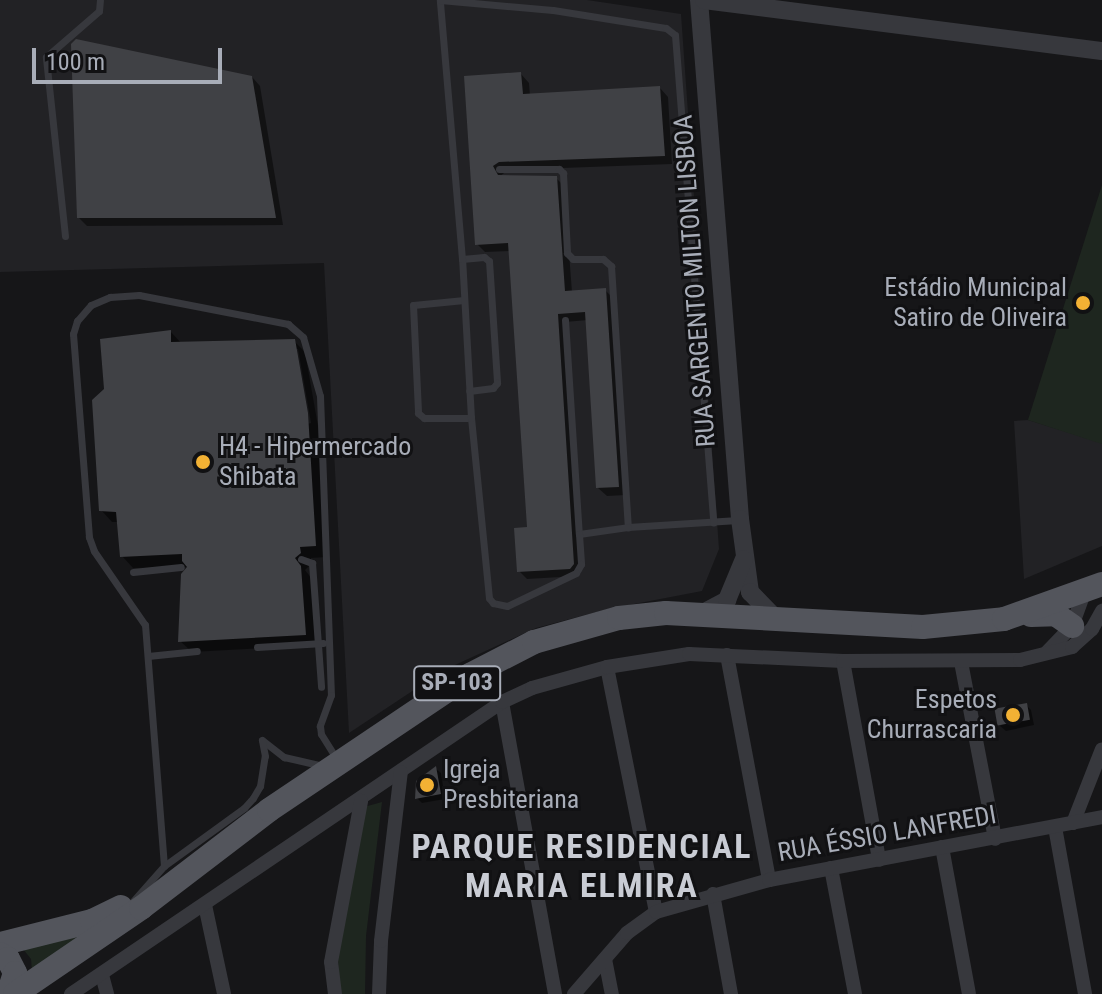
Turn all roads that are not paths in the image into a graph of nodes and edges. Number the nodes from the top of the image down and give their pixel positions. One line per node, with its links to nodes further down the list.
1 (100, 0): 5 (lane)
2 (702, 0): 3 (street); 11 (street, RUA SARGENTO MILTON LISBOA)
3 (1102, 51)
4 (499, 169): 13 (lane)
5 (65, 236)
6 (462, 259): 7 (lane); 9 (lane); 12 (lane)
7 (464, 300): 9 (lane); 10 (lane)
8 (565, 320): 14 (lane)
9 (469, 391): 10 (lane)
10 (471, 418): 14 (lane)
11 (740, 519): 12 (lane); 15 (street, RUA SARGENTO MILTON LISBOA)
12 (713, 523): 13 (lane)
13 (628, 527): 14 (lane)
14 (579, 534)
15 (745, 557): 23 (street); 26 (street, RUA SARGENTO MILTON LISBOA)
16 (301, 559): 28 (lane)
17 (1102, 566): 25 (main road)
18 (181, 567): 19 (lane)
19 (133, 572)
20 (1102, 572): 21 (main road)
21 (1093, 587): 24 (main road, SP-103); 27 (street)
22 (1102, 611): 32 (street)
23 (695, 616): 26 (main road, SP-103); 40 (main road, SP-103)
24 (1016, 616): 25 (main road, SP-103); 27 (main road)
25 (980, 619): 26 (main road, SP-103)
26 (777, 620)
27 (1072, 626): 32 (street)
28 (324, 643): 29 (lane); 33 (lane); 37 (lane); 40 (lane)
29 (257, 647)
30 (197, 651): 33 (lane)
31 (727, 655): 34 (street); 36 (street); 51 (street)
32 (1044, 655): 35 (street)
33 (148, 656): 50 (lane)
34 (843, 661): 35 (street); 48 (street)
35 (961, 662): 46 (street)
36 (607, 667): 38 (street); 54 (street)
37 (321, 687)
38 (502, 702): 41 (street); 66 (street)
39 (1102, 749): 44 (street)
40 (336, 765): 50 (main road, SP-103); 50 (lane)
41 (401, 772): 42 (street); 65 (street)
42 (361, 801): 53 (street); 64 (street)
43 (1102, 817): 44 (street, RUA ÉSSIO LANFREDI)
44 (1073, 823): 45 (street, RUA ÉSSIO LANFREDI)
45 (1055, 827): 46 (street, RUA ÉSSIO LANFREDI); 72 (street)
46 (995, 839): 47 (street, RUA ÉSSIO LANFREDI)
47 (942, 847): 48 (street, RUA ÉSSIO LANFREDI); 71 (street)
48 (879, 860): 49 (street, RUA ÉSSIO LANFREDI)
49 (831, 868): 51 (street, RUA ÉSSIO LANFREDI); 70 (street)
50 (174, 871): 55 (main road, SP-103); 60 (main road, SP-103)
51 (769, 880): 52 (street, RUA ÉSSIO LANFREDI)
52 (713, 894): 54 (street, RUA ÉSSIO LANFREDI); 69 (street)
53 (205, 905): 58 (street); 63 (street)
54 (656, 912): 57 (street, RUA ÉSSIO LANFREDI)
55 (0, 944)
56 (0, 954): 59 (main road)
57 (605, 959): 67 (street, RUA ÉSSIO LANFREDI); 68 (street)
58 (102, 975): 61 (street); 62 (street)
59 (8, 994)
60 (15, 994)
61 (71, 994)
62 (107, 994)
63 (224, 994)
64 (335, 994)
65 (379, 994)
66 (555, 994)
67 (574, 994)
68 (612, 994)
69 (731, 994)
70 (855, 994)
71 (969, 994)
72 (1085, 994)

